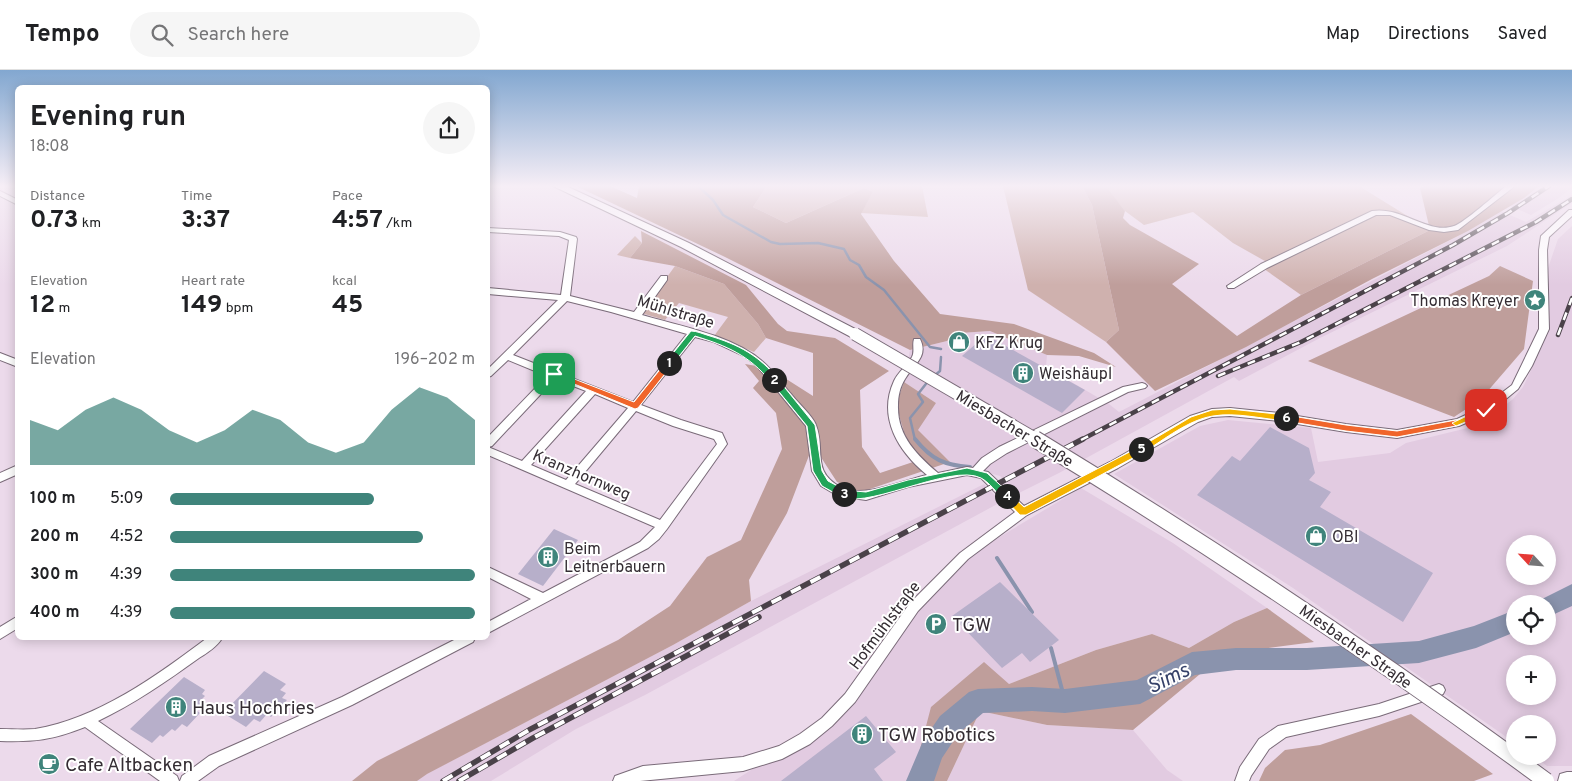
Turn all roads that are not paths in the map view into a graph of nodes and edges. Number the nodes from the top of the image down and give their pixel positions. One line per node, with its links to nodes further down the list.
1 (629, 219): 46 (main road, Miesbacher Straße, bridge)
2 (1359, 219): 8 (street)
3 (1408, 219): 4 (street)
4 (1469, 219)
5 (1564, 219): 30 (street, Hofmühlstraße)
6 (490, 230): 10 (street)
7 (664, 278): 11 (street)
8 (1231, 286)
9 (490, 291): 10 (street, Mühlstraße)
10 (565, 298): 11 (street, Mühlstraße); 15 (street)
11 (636, 316): 12 (street, Mühlstraße)
12 (693, 333): 21 (street); 27 (street, Mühlstraße)
13 (916, 341): 27 (street)
14 (0, 356): 16 (street)
15 (506, 356): 17 (street); 18 (street)
16 (15, 363)
17 (490, 372)
18 (554, 374): 20 (street); 22 (street)
19 (1142, 386): 26 (street)
20 (593, 390): 21 (street); 24 (street)
21 (635, 406): 29 (street); 31 (street)
22 (490, 440)
23 (490, 452): 24 (street, Kranzhornweg)
24 (524, 466): 29 (street, Kranzhornweg)
25 (15, 470): 28 (street)
26 (976, 472): 27 (street, Mühlstraße); 30 (street)
27 (936, 477)
28 (0, 478)
29 (568, 485): 31 (street, Kranzhornweg)
30 (1023, 512): 44 (street, Hofmühlstraße)
31 (663, 526): 33 (street)
32 (490, 573): 33 (street)
33 (544, 599): 35 (street)
34 (15, 623): 36 (street)
35 (490, 627)
36 (0, 634)
37 (213, 640): 40 (street)
38 (465, 640): 43 (street)
39 (1439, 690): 45 (street)
40 (86, 720): 41 (street); 42 (street)
41 (0, 735)
42 (172, 781)
43 (187, 781)
44 (620, 781)
45 (1242, 781)
46 (1546, 781)
47 (1567, 781): 48 (main road)
48 (1572, 781)

